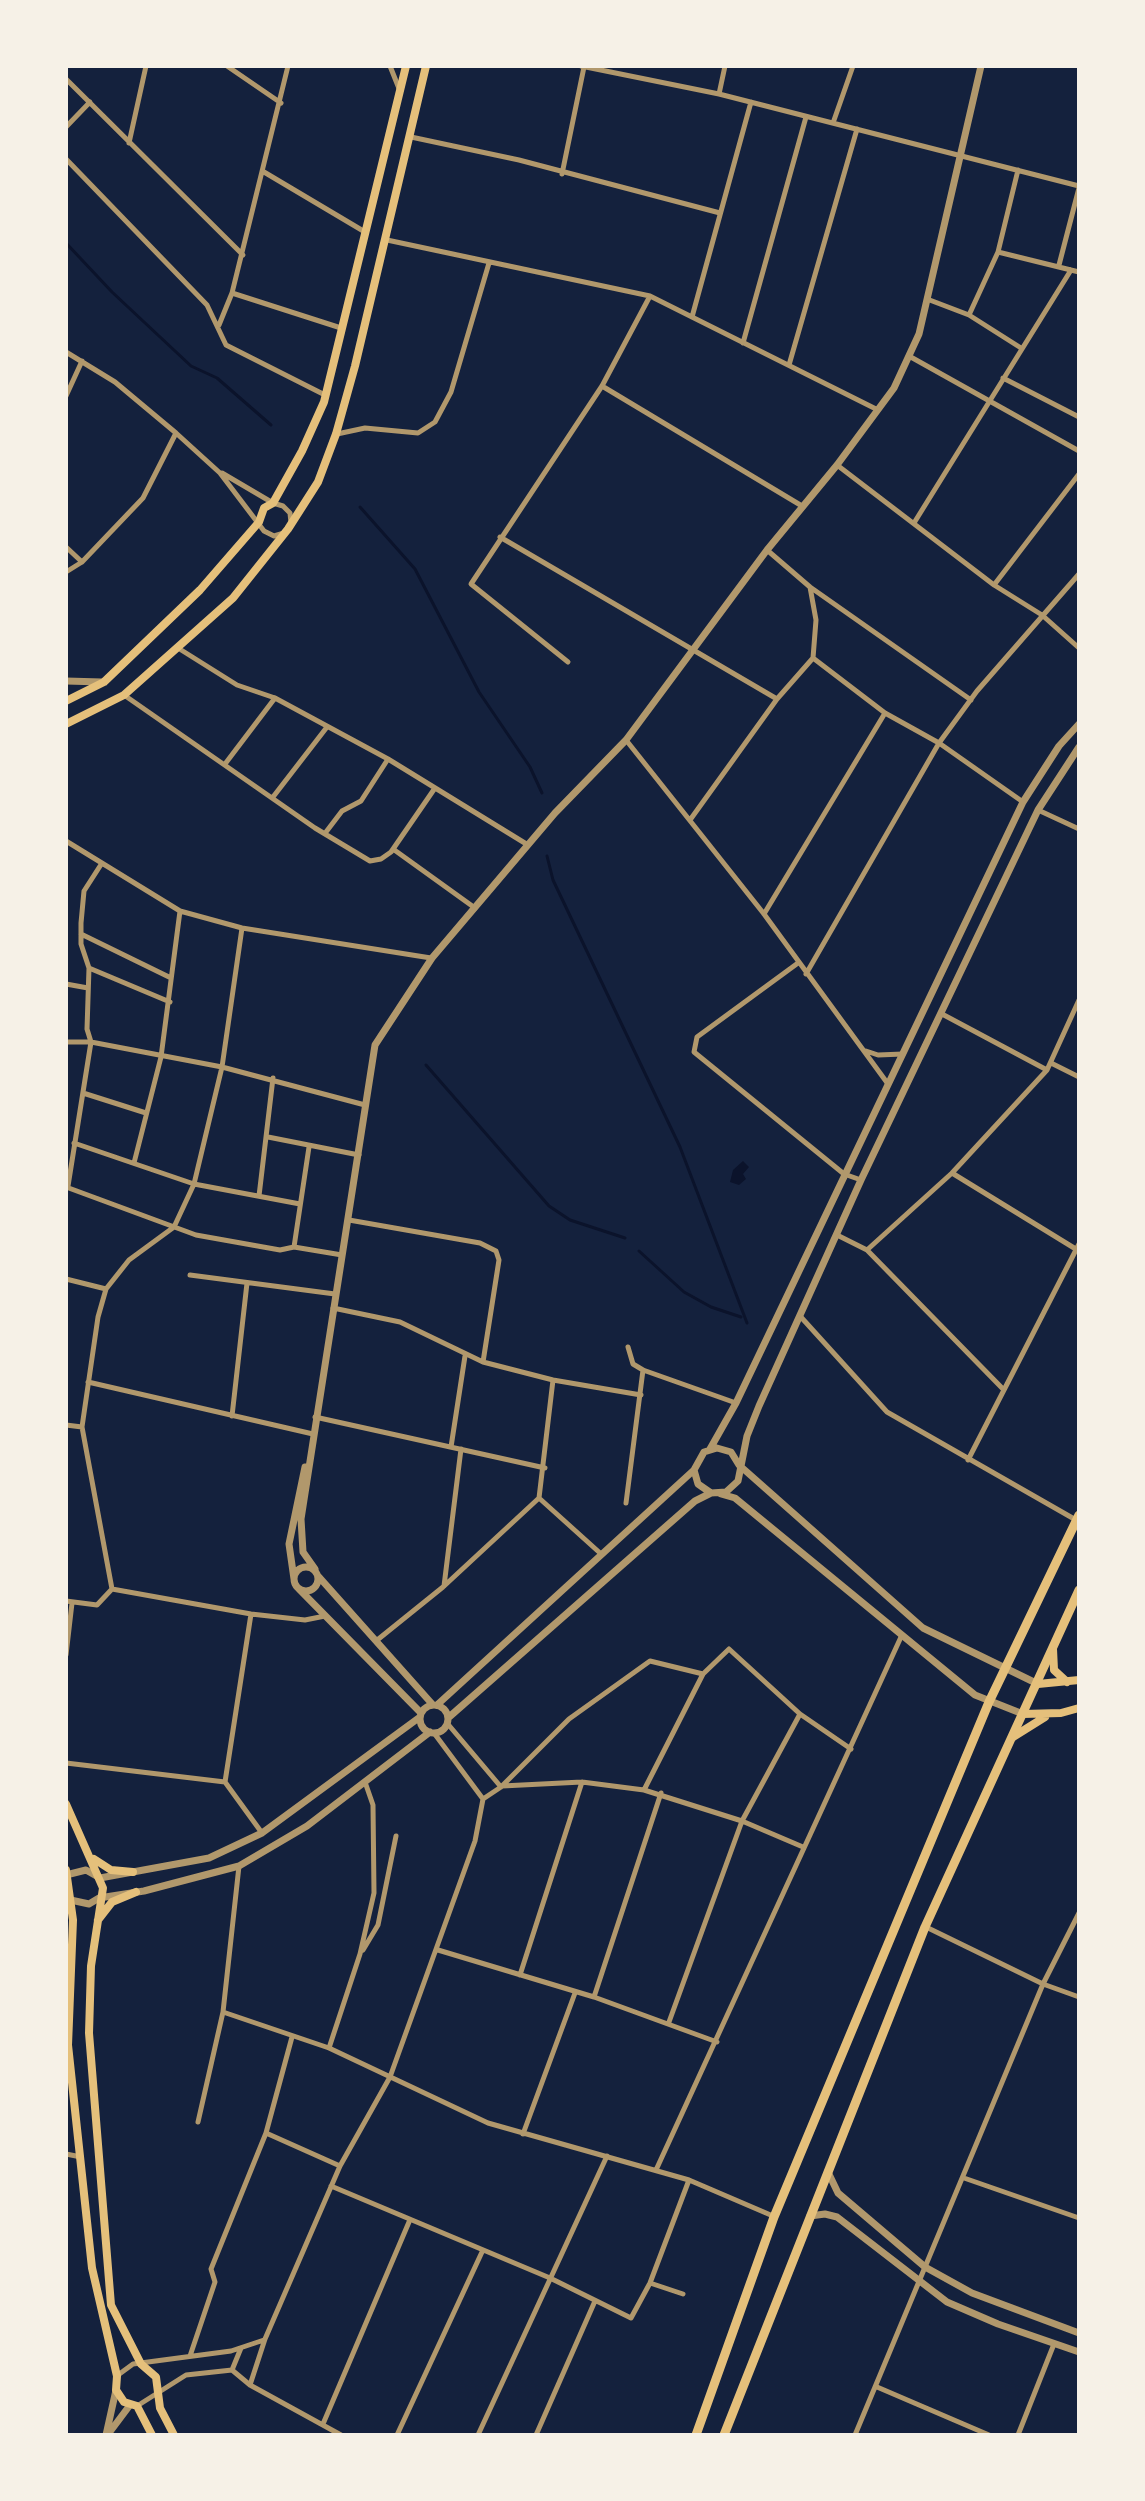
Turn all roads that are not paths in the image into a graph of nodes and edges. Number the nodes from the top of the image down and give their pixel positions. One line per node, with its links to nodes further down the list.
1 (146, 66): 22 (street)
2 (227, 66): 16 (street)
3 (288, 66): 16 (street)
4 (390, 66): 12 (street)
5 (406, 66): 12 (main road)
6 (426, 66): 21 (main road)
7 (725, 66): 13 (street)
8 (853, 66): 18 (street)
9 (981, 66): 23 (street)
10 (583, 67): 13 (street); 27 (street)
11 (66, 79): 14 (street)
12 (400, 91): 30 (main road)
13 (719, 94): 15 (street)
14 (90, 102): 19 (street); 22 (street)
15 (751, 102): 17 (street); 29 (street)
16 (281, 103): 26 (street)
17 (806, 117): 18 (street); 45 (street)
18 (833, 123): 20 (street)
19 (66, 127)
20 (857, 129): 23 (street); 50 (street)
21 (411, 137): 27 (street); 31 (main road)
22 (129, 144): 33 (street)
23 (961, 156): 25 (street); 40 (street)
24 (66, 159): 43 (street)
25 (1018, 170): 28 (street); 32 (street)
26 (264, 172): 30 (street); 33 (street)
27 (562, 174): 29 (street)
28 (1079, 187): 35 (street)
29 (720, 213): 42 (street)
30 (365, 232): 44 (main road)
31 (387, 240): 34 (street); 59 (main road)
32 (998, 252): 35 (street); 41 (street)
33 (243, 255): 38 (street)
34 (489, 263): 39 (street); 59 (street)
35 (1059, 265): 36 (street)
36 (1071, 270): 37 (street); 46 (street)
37 (1079, 272)
38 (232, 293): 43 (street); 44 (street)
39 (650, 296): 42 (street); 52 (street)
40 (927, 299): 41 (street); 48 (street)
41 (969, 315): 46 (street)
42 (692, 317): 45 (street)
43 (219, 325): 53 (street)
44 (341, 328): 53 (main road)
45 (743, 343): 50 (street)
46 (1021, 348): 51 (street)
47 (66, 352): 49 (street)
48 (909, 356): 55 (street); 56 (street)
49 (82, 361): 54 (street); 58 (street)
50 (789, 365): 56 (street)
51 (1003, 378): 55 (street); 57 (street)
52 (602, 386): 65 (street); 70 (street)
53 (325, 395): 64 (main road)
54 (66, 396)
55 (991, 402): 60 (street); 67 (street)
56 (876, 409): 61 (street)
57 (1079, 417)
58 (176, 433): 62 (street); 73 (street)
59 (336, 434): 68 (main road)
60 (1079, 451)
61 (837, 465): 65 (street); 67 (street)
62 (220, 473): 64 (street); 66 (street)
63 (1078, 479): 76 (street)
64 (273, 503): 66 (main road); 68 (street)
65 (802, 506): 72 (street)
66 (259, 522): 69 (street); 85 (main road)
67 (914, 523): 76 (street)
68 (291, 524): 69 (main road)
69 (284, 533): 79 (main road)
70 (500, 537): 81 (street); 83 (street)
71 (66, 547): 73 (street)
72 (767, 550): 77 (street); 81 (street)
73 (82, 562): 74 (street)
74 (66, 572)
75 (1079, 574): 78 (street)
76 (994, 585): 78 (street)
77 (810, 587): 82 (street); 89 (street)
78 (1042, 615): 80 (street); 89 (street)
79 (177, 648): 86 (main road); 87 (street)
80 (1079, 648)
81 (696, 649): 88 (street); 95 (street)
82 (813, 658): 88 (street); 91 (street)
83 (568, 662)
84 (66, 681): 85 (street)
85 (104, 682): 90 (main road)
86 (124, 695): 92 (main road); 99 (street)
87 (275, 698): 94 (street); 99 (street)
88 (777, 699): 104 (street)
89 (971, 700): 96 (street)
90 (66, 701)
91 (885, 713): 96 (street); 113 (street)
92 (66, 724)
93 (1079, 724): 102 (street)
94 (327, 727): 98 (street); 101 (street)
95 (626, 740): 104 (street); 108 (street)
96 (939, 743): 102 (street); 119 (street)
97 (1079, 747): 103 (street)
98 (388, 759): 100 (street); 106 (street)
99 (225, 764): 101 (street)
100 (435, 788): 108 (street); 109 (street)
101 (273, 797): 106 (street)
102 (1023, 802): 129 (street)
103 (1038, 810): 105 (street); 125 (street)
104 (690, 820): 113 (street)
105 (1079, 829)
106 (326, 832): 109 (street)
107 (66, 841): 110 (street)
108 (528, 845): 111 (street)
109 (393, 849): 111 (street)
110 (102, 863): 112 (street); 115 (street)
111 (475, 908): 116 (street)
112 (180, 911): 114 (street); 120 (street)
113 (764, 914): 117 (street)
114 (242, 928): 116 (street); 132 (street)
115 (81, 934): 118 (street); 120 (street)
116 (432, 958): 138 (street)
117 (798, 963): 119 (street); 146 (street)
118 (89, 968): 122 (street); 123 (street)
119 (806, 974): 128 (street)
120 (169, 977): 123 (street)
121 (66, 984): 122 (street)
122 (88, 988): 127 (street)
123 (171, 1002): 130 (street)
124 (1078, 1005): 131 (street)
125 (942, 1014): 133 (street); 147 (street)
126 (66, 1042): 127 (street)
127 (91, 1042): 130 (street); 137 (street)
128 (865, 1051): 129 (street); 136 (street)
129 (903, 1054): 136 (street)
130 (161, 1057): 132 (street); 139 (street)
131 (1051, 1063): 133 (street); 134 (street)
132 (222, 1067): 135 (street); 148 (street)
133 (1047, 1070): 145 (street)
134 (1079, 1077)
135 (273, 1078): 138 (street); 140 (street)
136 (888, 1084): 146 (street)
137 (83, 1093): 139 (street); 141 (street)
138 (365, 1105): 143 (street)
139 (146, 1113): 144 (street)
140 (268, 1137): 142 (street); 150 (street)
141 (74, 1143): 144 (street); 149 (street)
142 (309, 1147): 143 (street); 151 (street)
143 (359, 1155): 152 (street)
144 (134, 1163): 148 (street)
145 (952, 1173): 156 (street); 157 (street)
146 (844, 1174): 147 (street); 174 (street)
147 (861, 1180): 154 (street)
148 (194, 1184): 150 (street); 153 (street)
149 (67, 1187): 153 (street)
150 (259, 1196): 151 (street)
151 (300, 1204): 155 (street)
152 (349, 1220): 158 (street); 168 (street)
153 (174, 1227): 155 (street); 162 (street)
154 (837, 1235): 157 (street); 165 (street)
155 (294, 1247): 158 (street)
156 (1078, 1248): 172 (street)
157 (867, 1250): 172 (street)
158 (343, 1255): 163 (street)
159 (190, 1275): 161 (street)
160 (66, 1279): 162 (street)
161 (247, 1283): 163 (street); 175 (street)
162 (106, 1289): 171 (street)
163 (335, 1294): 164 (street)
164 (332, 1307): 167 (street); 176 (street)
165 (800, 1316): 184 (street); 185 (street)
166 (628, 1347): 169 (street)
167 (465, 1356): 168 (street); 180 (street)
168 (483, 1362): 170 (street)
169 (643, 1370): 173 (street); 174 (street)
170 (553, 1380): 173 (street); 186 (street)
171 (88, 1382): 175 (street); 178 (street)
172 (1002, 1388): 184 (street)
173 (641, 1395): 190 (street)
174 (736, 1403): 182 (street)
175 (232, 1416): 179 (street)
176 (315, 1417): 179 (street); 180 (street)
177 (66, 1425): 178 (street)
178 (82, 1427): 196 (street)
179 (313, 1434): 183 (street)
180 (451, 1447): 181 (street)
181 (461, 1449): 186 (street); 195 (street)
182 (710, 1449): 185 (street); 187 (street)
183 (311, 1450): 193 (street); 194 (street)
184 (968, 1460): 191 (street)
185 (739, 1465): 188 (street); 206 (street)
186 (545, 1468): 189 (street)
187 (694, 1470): 188 (street); 192 (street)
188 (715, 1493): 202 (street); 218 (street)
189 (539, 1498): 192 (street); 195 (street)
190 (626, 1503)
191 (1078, 1518): 206 (main road)
192 (600, 1553): 212 (street)
193 (317, 1573): 194 (street); 197 (street); 203 (street)
194 (294, 1579): 197 (street)
195 (443, 1587): 203 (street)
196 (112, 1589): 199 (street); 200 (street)
197 (299, 1589): 201 (street)
198 (1079, 1590): 204 (main road)
199 (69, 1602): 205 (street)
200 (251, 1614): 201 (street); 224 (street)
201 (325, 1616): 217 (street)
202 (901, 1637): 211 (street); 221 (street)
203 (376, 1641): 212 (street)
204 (1053, 1649): 209 (main road); 210 (main road)
205 (66, 1655)
206 (1006, 1669): 210 (street); 211 (main road)
207 (703, 1674): 214 (street); 226 (street); 227 (street)
208 (1079, 1680): 209 (main road)
209 (1067, 1683): 210 (main road)
210 (1038, 1684): 215 (main road)
211 (989, 1702): 215 (street); 274 (main road)
212 (435, 1705): 217 (street); 218 (street)
213 (1079, 1708): 216 (main road)
214 (800, 1714): 221 (street); 231 (street)
215 (1023, 1714): 216 (main road); 220 (main road)
216 (1050, 1714): 220 (main road)
217 (420, 1715): 219 (street); 232 (street)
218 (447, 1721): 219 (street); 226 (street)
219 (432, 1733): 223 (street); 229 (street)
220 (1012, 1738): 247 (main road)
221 (851, 1749): 234 (street)
222 (66, 1763): 224 (street)
223 (364, 1781): 236 (street); 249 (street)
224 (225, 1782): 232 (street)
225 (582, 1782): 226 (street); 227 (street); 250 (street)
226 (501, 1787): 229 (street)
227 (644, 1790): 228 (street)
228 (661, 1793): 231 (street); 253 (street)
229 (483, 1799): 248 (street)
230 (66, 1804): 235 (main road)
231 (742, 1821): 234 (street); 256 (street)
232 (262, 1833): 237 (street)
233 (396, 1836): 249 (street)
234 (803, 1847): 258 (street)
235 (87, 1850): 237 (main road); 239 (main road)
236 (239, 1866): 240 (street); 255 (street)
237 (133, 1872): 239 (street)
238 (67, 1874): 239 (street); 241 (main road)
239 (100, 1878): 242 (main road)
240 (136, 1892): 242 (street); 246 (main road)
241 (69, 1898): 242 (street); 245 (main road)
242 (99, 1898): 246 (main road)
243 (66, 1908): 245 (main road)
244 (1079, 1913): 251 (street)
245 (73, 1920): 266 (main road)
246 (96, 1924): 290 (main road)
247 (925, 1927): 251 (street); 269 (main road)
248 (438, 1950): 250 (street); 260 (street)
249 (360, 1954): 259 (street)
250 (520, 1975): 252 (street)
251 (1043, 1984): 254 (street); 270 (street)
252 (575, 1992): 253 (street); 263 (street)
253 (594, 1997): 256 (street)
254 (1079, 1997)
255 (223, 2012): 257 (street); 261 (street)
256 (669, 2022): 258 (street)
257 (292, 2037): 259 (street); 262 (street)
258 (717, 2042): 268 (street)
259 (329, 2048): 260 (street)
260 (390, 2077): 263 (street); 267 (street)
261 (198, 2122)
262 (266, 2133): 267 (street); 289 (street)
263 (523, 2134): 265 (street)
264 (66, 2154): 266 (street)
265 (607, 2156): 268 (street); 279 (street)
266 (82, 2157): 292 (main road)
267 (340, 2166): 272 (street)
268 (656, 2170): 271 (street)
269 (828, 2171): 273 (main road); 278 (street)
270 (964, 2178): 275 (street); 278 (street)
271 (689, 2180): 274 (street); 280 (street)
272 (331, 2186): 276 (street); 285 (street)
273 (810, 2216): 281 (street); 307 (main road)
274 (774, 2217): 306 (main road)
275 (1079, 2218)
276 (409, 2222): 277 (street); 298 (street)
277 (482, 2252): 279 (street); 303 (street)
278 (925, 2267): 281 (street); 284 (street)
279 (550, 2278): 283 (street); 304 (street)
280 (650, 2283): 282 (street); 283 (street)
281 (918, 2283): 286 (street); 294 (street)
282 (683, 2294)
283 (595, 2301): 305 (street)
284 (1079, 2333)
285 (265, 2339): 287 (street); 293 (street)
286 (1054, 2344): 288 (street); 310 (street)
287 (242, 2347): 289 (street); 291 (street)
288 (1079, 2352)
289 (190, 2356): 290 (street)
290 (141, 2364): 292 (street); 296 (main road)
291 (232, 2370): 293 (street); 296 (street)
292 (117, 2376): 295 (main road)
293 (250, 2385): 298 (street)
294 (877, 2387): 308 (street); 309 (street)
295 (116, 2390): 297 (main road); 299 (street)
296 (157, 2391): 297 (street); 301 (main road)
297 (133, 2406): 299 (street); 300 (main road)
298 (323, 2424): 302 (street)
299 (107, 2435)
300 (152, 2435)
301 (174, 2435)
302 (341, 2435)
303 (397, 2435)
304 (478, 2435)
305 (536, 2435)
306 (696, 2435)
307 (724, 2435)
308 (855, 2435)
309 (989, 2435)
310 (1018, 2435)

